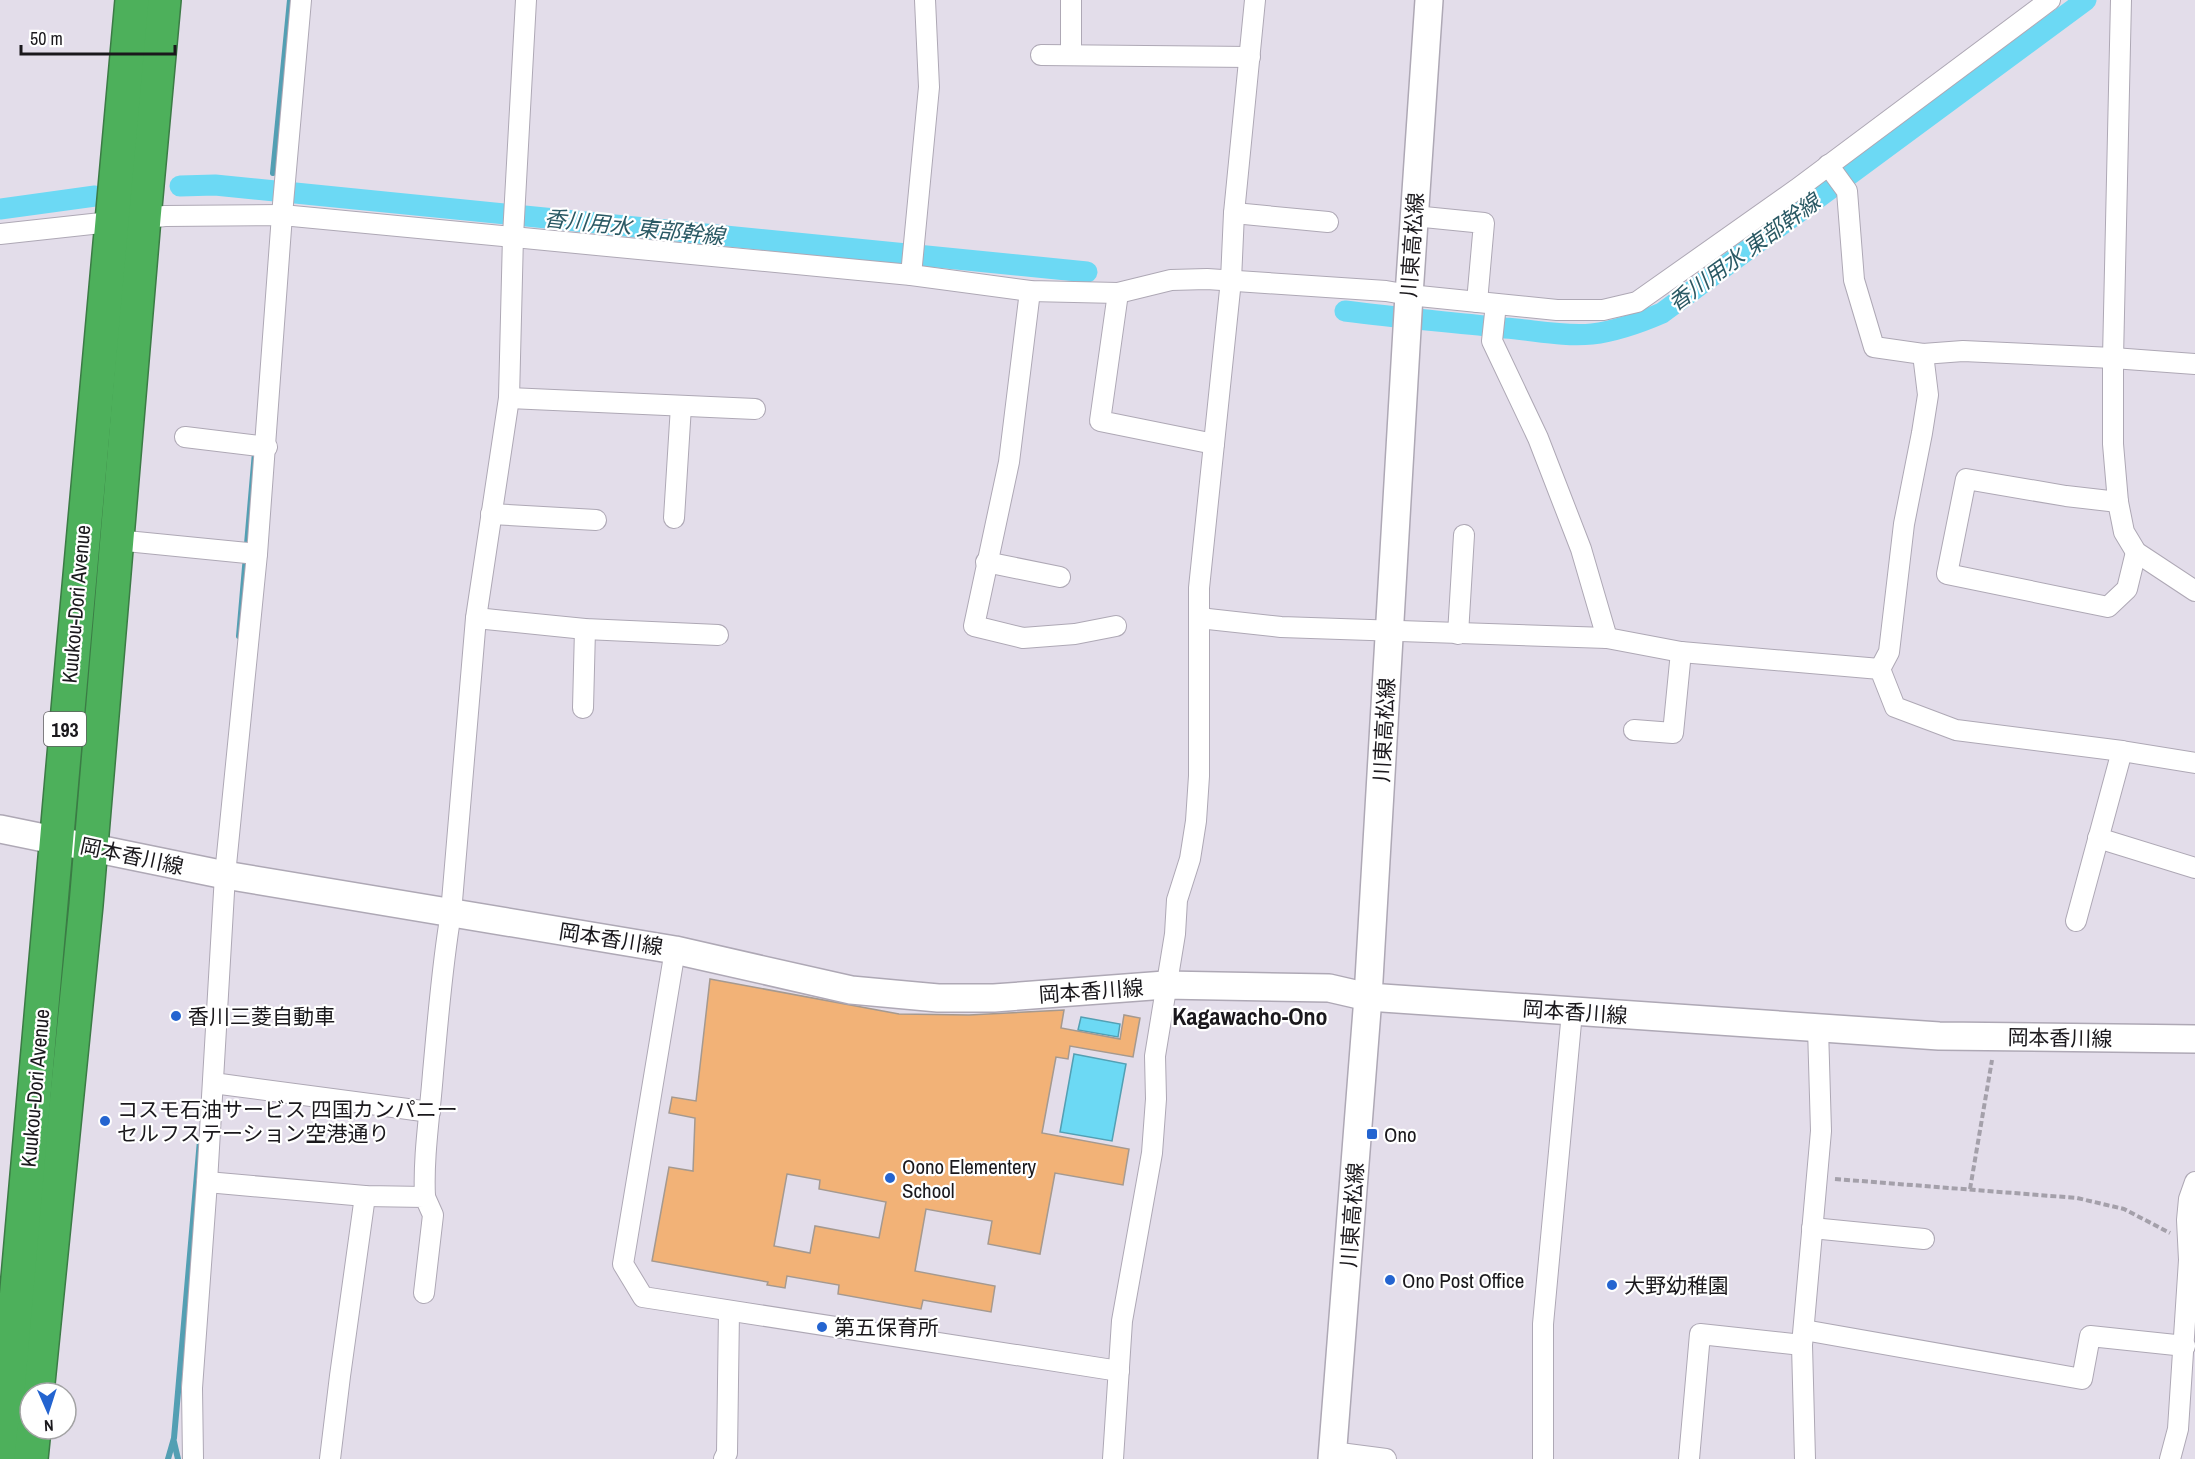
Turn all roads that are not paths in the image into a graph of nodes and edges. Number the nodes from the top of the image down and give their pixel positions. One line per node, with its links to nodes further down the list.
1 (132, 0): 19 (highway, Kuukou-Dori Avenue / 193)
2 (164, 0): 18 (highway, Kuukou-Dori Avenue / 193)
3 (301, 0): 16 (street)
4 (526, 0): 22 (street)
5 (925, 0): 23 (street)
6 (1071, 0): 12 (street)
7 (1255, 0): 13 (street)
8 (1429, 0): 17 (main road, 川東高松線)
9 (2050, 0): 14 (street)
10 (2121, 0): 30 (street)
11 (1041, 55): 12 (street)
12 (1071, 55): 13 (street)
13 (1250, 57): 15 (street)
14 (1829, 166): 28 (street); 29 (street)
15 (1234, 213): 20 (street); 24 (street)
16 (282, 215): 18 (street); 22 (street); 37 (street)
17 (1414, 216): 27 (main road, 川東高松線); 28 (street)
18 (144, 218): 19 (street); 43 (highway, Kuukou-Dori Avenue / 193)
19 (111, 221): 21 (street); 65 (highway, Kuukou-Dori Avenue / 193)
20 (1328, 222)
21 (0, 234)
22 (513, 236): 23 (street); 32 (street)
23 (911, 275): 25 (street)
24 (1230, 280): 26 (street); 27 (street); 36 (street)
25 (1030, 291): 26 (street); 46 (street)
26 (1118, 293): 36 (street)
27 (1409, 295): 28 (street); 53 (main road, 川東高松線)
28 (1490, 304): 56 (street)
29 (1923, 354): 30 (street); 58 (street)
30 (2113, 358): 31 (street); 38 (street)
31 (2195, 364)
32 (509, 398): 33 (street); 39 (street)
33 (681, 406): 34 (street); 40 (street)
34 (754, 409)
35 (185, 437): 37 (street)
36 (1214, 444): 50 (street)
37 (265, 447): 45 (street)
38 (2118, 502): 44 (street); 44 (street)
39 (491, 514): 41 (street); 49 (street)
40 (674, 518)
41 (596, 520)
42 (1464, 535): 54 (street)
43 (116, 540): 45 (street); 66 (highway, Kuukou-Dori Avenue / 193)
44 (2136, 552): 48 (street)
45 (256, 554): 68 (street)
46 (986, 562): 47 (street); 51 (street)
47 (1060, 577)
48 (2195, 591)
49 (476, 618): 52 (street); 69 (street)
50 (1199, 618): 53 (street); 72 (street)
51 (1116, 626)
52 (585, 629): 55 (street); 59 (street)
53 (1389, 629): 54 (street); 73 (main road, 川東高松線)
54 (1458, 634): 56 (street)
55 (718, 635)
56 (1606, 638): 57 (street)
57 (1681, 652): 58 (street); 60 (street)
58 (1880, 669): 61 (street)
59 (583, 708)
60 (1635, 730)
61 (2122, 751): 62 (street); 64 (street)
62 (2195, 763)
63 (0, 829): 65 (main road, 岡本香川線)
64 (2098, 838): 67 (street); 70 (street)
65 (56, 840): 66 (main road, 岡本香川線); 94 (highway, Kuukou-Dori Avenue / 193)
66 (91, 847): 68 (main road, 岡本香川線); 91 (highway, Kuukou-Dori Avenue / 193)
67 (2195, 868)
68 (225, 875): 69 (main road, 岡本香川線); 77 (street)
69 (451, 912): 71 (main road, 岡本香川線); 78 (street)
70 (2076, 921)
71 (675, 950): 72 (main road, 岡本香川線); 87 (street)
72 (1165, 985): 73 (main road, 岡本香川線); 90 (street)
73 (1368, 997): 74 (main road, 岡本香川線); 93 (main road, 川東高松線)
74 (1572, 1012): 75 (main road, 岡本香川線); 101 (street)
75 (1818, 1028): 76 (main road, 岡本香川線); 83 (street)
76 (2195, 1039)
77 (213, 1083): 78 (street); 79 (street)
78 (430, 1112): 82 (street)
79 (207, 1182): 81 (street); 96 (street)
80 (2195, 1182): 85 (street)
81 (366, 1196): 82 (street); 97 (street)
82 (425, 1197): 86 (street)
83 (1812, 1228): 84 (street); 88 (street)
84 (1924, 1239)
85 (2192, 1260): 89 (street)
86 (424, 1293)
87 (729, 1311): 90 (street); 98 (street)
88 (1803, 1337): 89 (street); 102 (street); 103 (street)
89 (2188, 1353): 104 (street)
90 (1119, 1371): 99 (street)
91 (39, 1381)
92 (33, 1441): 95 (highway)
93 (1332, 1455): 100 (street)
94 (2, 1459)
95 (31, 1459)
96 (193, 1459)
97 (330, 1459)
98 (724, 1459)
99 (1113, 1459)
100 (1386, 1459)
101 (1543, 1459)
102 (1689, 1459)
103 (1806, 1459)
104 (2170, 1459)

